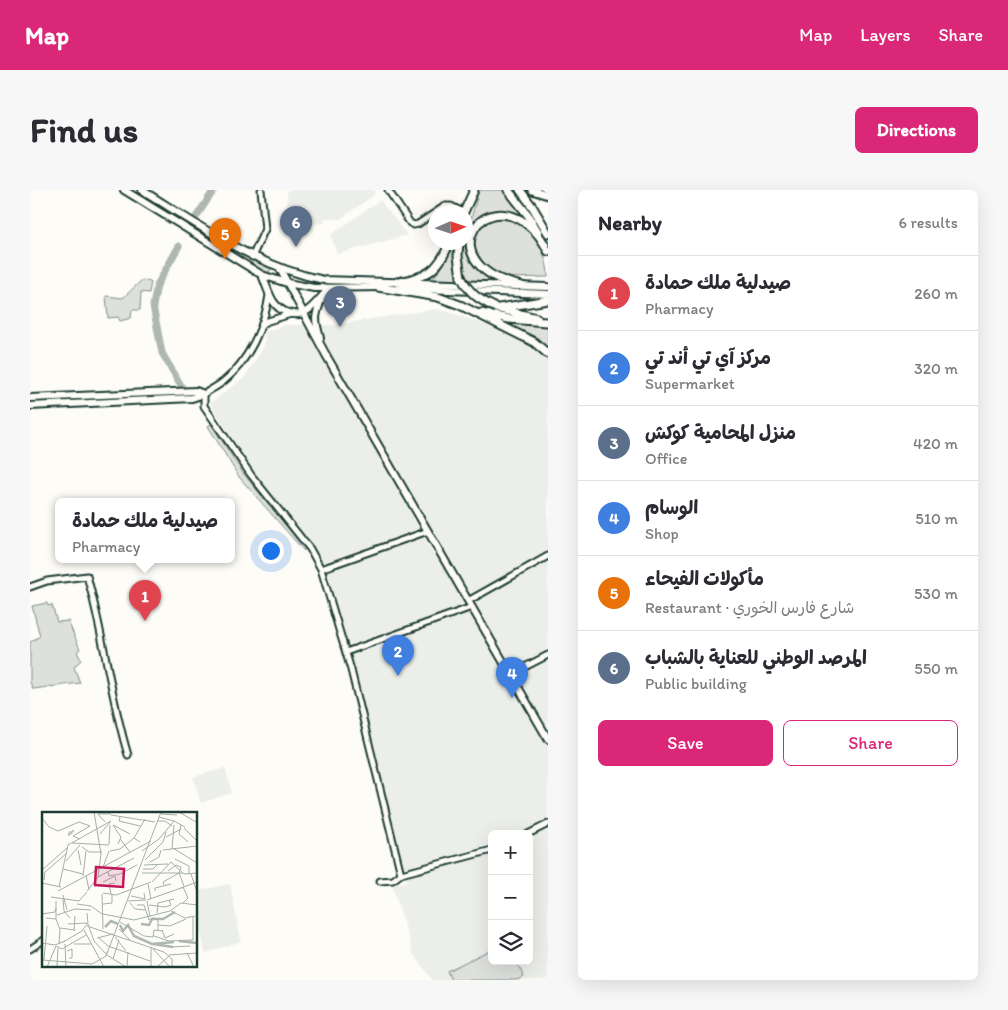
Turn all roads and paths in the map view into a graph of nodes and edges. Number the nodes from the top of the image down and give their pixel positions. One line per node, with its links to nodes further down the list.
1 (124, 190): 18 (main road)
2 (142, 190): 16 (main road)
3 (262, 190): 16 (street)
4 (388, 190): 11 (street)
5 (474, 190): 10 (highway)
6 (508, 190): 12 (highway)
7 (520, 190): 12 (highway)
8 (532, 190): 9 (highway)
9 (548, 195)
10 (467, 205)
11 (428, 217)
12 (545, 235): 15 (highway); 21 (highway)
13 (446, 250): 19 (highway)
14 (458, 250): 29 (highway, bridge)
15 (548, 252)
16 (252, 257): 17 (main road)
17 (280, 269): 19 (main road); 20 (main road)
18 (262, 275): 20 (main road); 27 (main road)
19 (397, 282): 21 (main road)
20 (287, 283): 24 (main road); 31 (main road)
21 (522, 286): 23 (main road)
22 (378, 287): 24 (main road); 26 (main road); 30 (highway)
23 (548, 287)
24 (330, 288): 25 (main road)
25 (323, 294): 31 (main road); 35 (main road)
26 (548, 294)
27 (269, 295): 32 (main road); 34 (street)
28 (548, 300): 29 (highway)
29 (496, 308): 33 (highway)
30 (475, 312): 33 (highway); 36 (highway)
31 (304, 313): 32 (main road); 35 (main road)
32 (291, 314): 34 (street)
33 (547, 322)
34 (262, 325): 37 (street)
35 (321, 346): 41 (main road)
36 (548, 354)
37 (204, 394): 39 (main road); 43 (street)
38 (30, 398): 39 (main road)
39 (123, 398): 40 (main road)
40 (30, 406)
41 (428, 531): 43 (street); 45 (main road)
42 (548, 556): 45 (street)
43 (321, 569): 47 (street)
44 (30, 586): 51 (street)
45 (468, 601): 46 (main road)
46 (472, 607): 47 (street); 49 (main road)
47 (346, 652): 55 (street)
48 (548, 655): 49 (street)
49 (512, 676): 50 (main road)
50 (548, 738)
51 (128, 755)
52 (548, 824): 53 (street)
53 (533, 832)
54 (488, 851): 55 (street)
55 (402, 874): 56 (street)
56 (380, 881)
57 (42, 941): 58 (street)
58 (30, 949)

